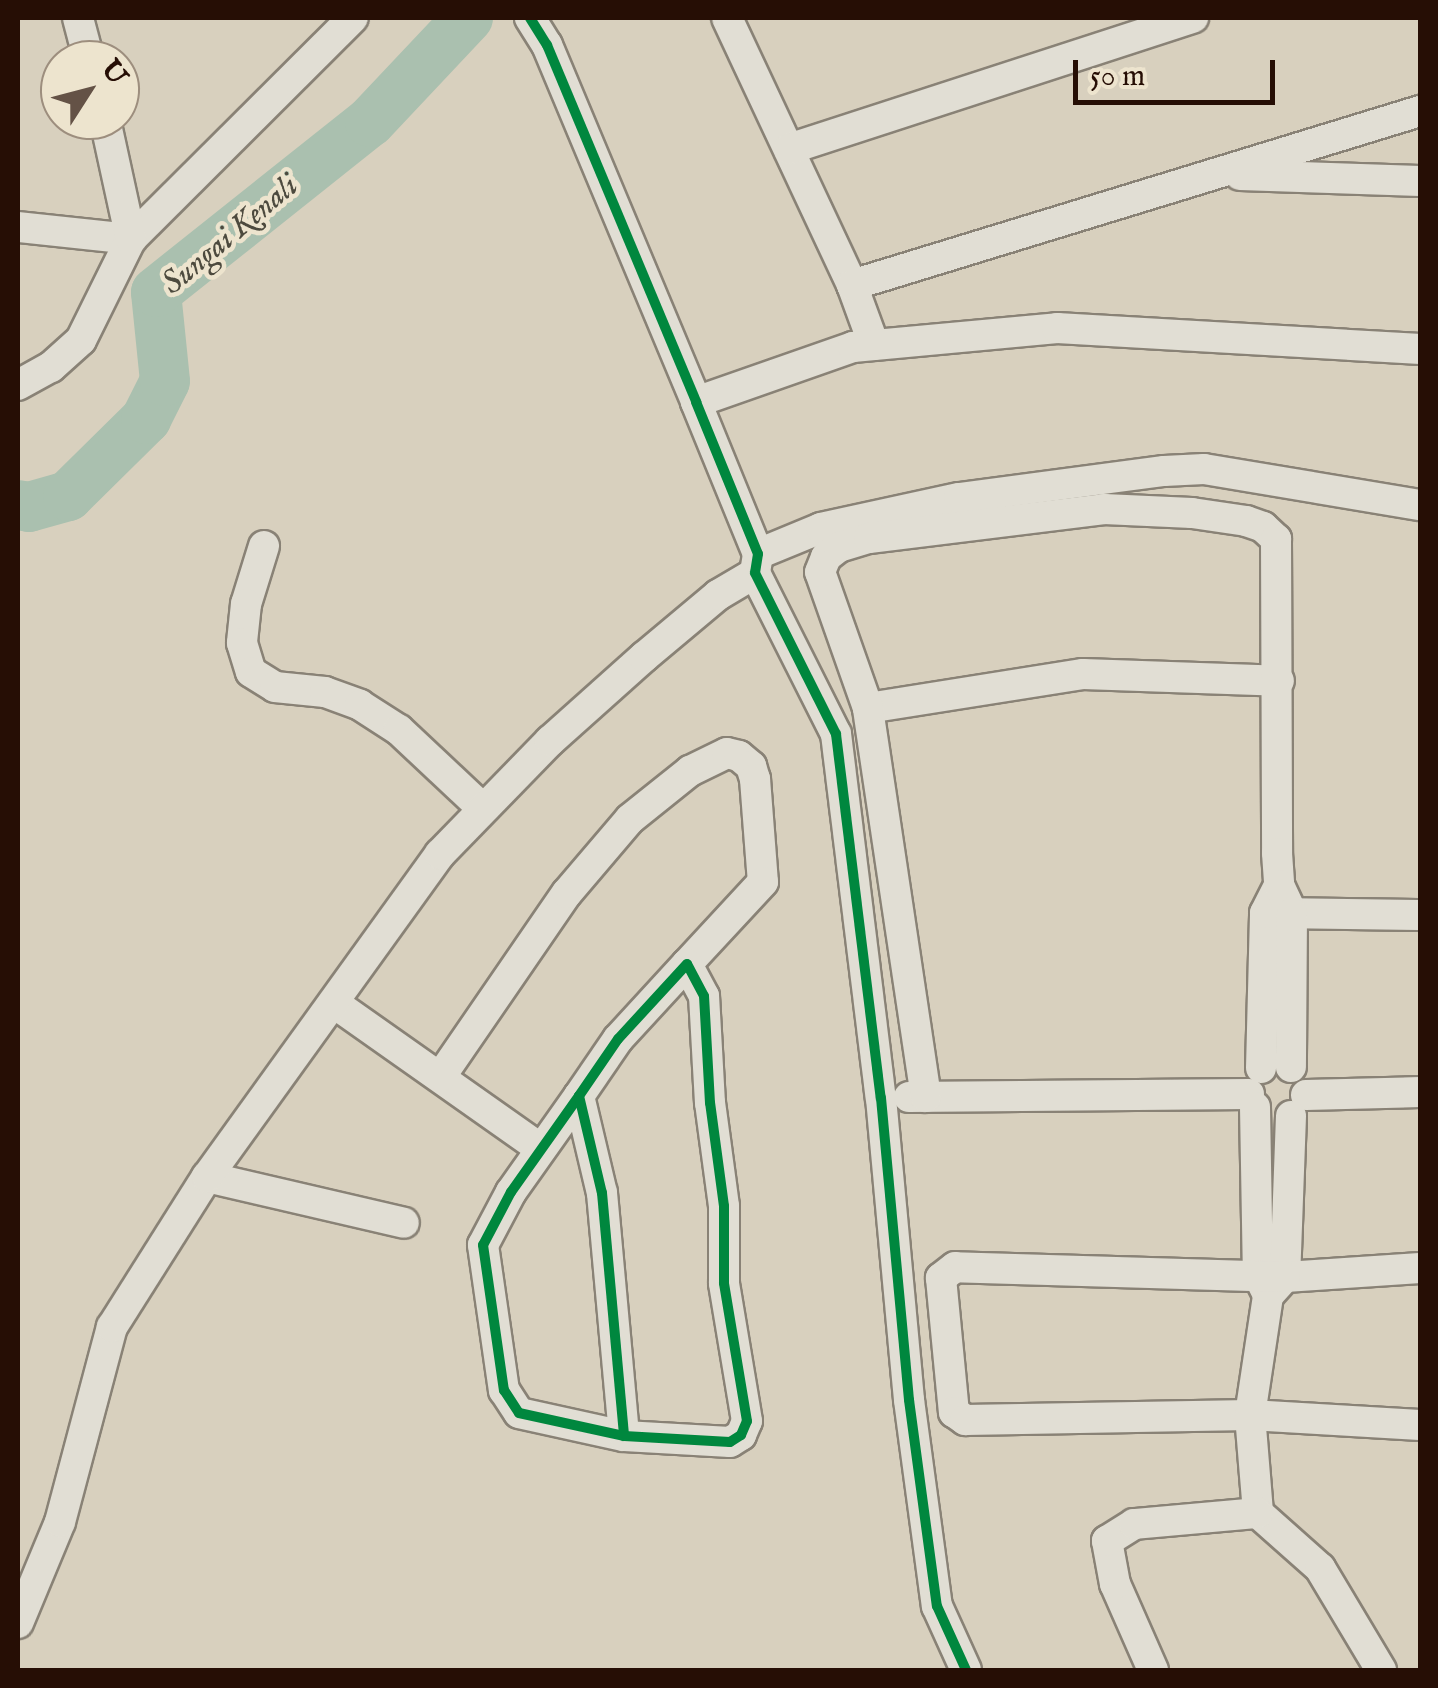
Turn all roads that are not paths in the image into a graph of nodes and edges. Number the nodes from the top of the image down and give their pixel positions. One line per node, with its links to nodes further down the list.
1 (353, 18): 11 (street)
2 (530, 18): 16 (street)
3 (727, 18): 7 (street)
4 (1193, 18): 7 (street)
5 (1420, 111): 8 (street)
6 (109, 140): 11 (street)
7 (789, 149): 12 (street)
8 (1212, 174): 9 (street); 12 (street)
9 (1420, 181)
10 (18, 226): 11 (street)
11 (131, 240): 15 (street)
12 (852, 284): 13 (street)
13 (874, 345): 14 (street); 16 (street)
14 (1420, 349)
15 (18, 386)
16 (696, 402): 19 (street)
17 (1420, 505): 19 (street)
18 (264, 546): 22 (street)
19 (757, 564): 22 (street); 33 (street)
20 (1279, 681): 21 (street); 21 (street); 23 (street)
21 (868, 708): 32 (street)
22 (482, 808): 26 (street)
23 (1278, 913): 24 (street); 27 (street); 29 (street)
24 (1420, 915)
25 (686, 964): 28 (street); 31 (street); 42 (street)
26 (334, 1003): 28 (street); 36 (street)
27 (1292, 1067): 29 (street); 34 (street)
28 (441, 1076): 35 (street)
29 (1255, 1090): 32 (street); 34 (street); 39 (street)
30 (1420, 1092): 34 (street)
31 (580, 1096): 35 (street); 42 (street)
32 (926, 1097): 33 (street)
33 (881, 1098): 45 (street)
34 (1299, 1106): 39 (street)
35 (540, 1149): 42 (street)
36 (207, 1177): 37 (street); 44 (street)
37 (404, 1223)
38 (1420, 1268): 39 (street)
39 (1270, 1282): 40 (street); 40 (street)
40 (1250, 1414): 41 (street); 43 (street)
41 (1420, 1425)
42 (624, 1436)
43 (1258, 1513): 46 (street); 47 (street)
44 (18, 1623)
45 (966, 1670)
46 (1154, 1670)
47 (1381, 1670)

